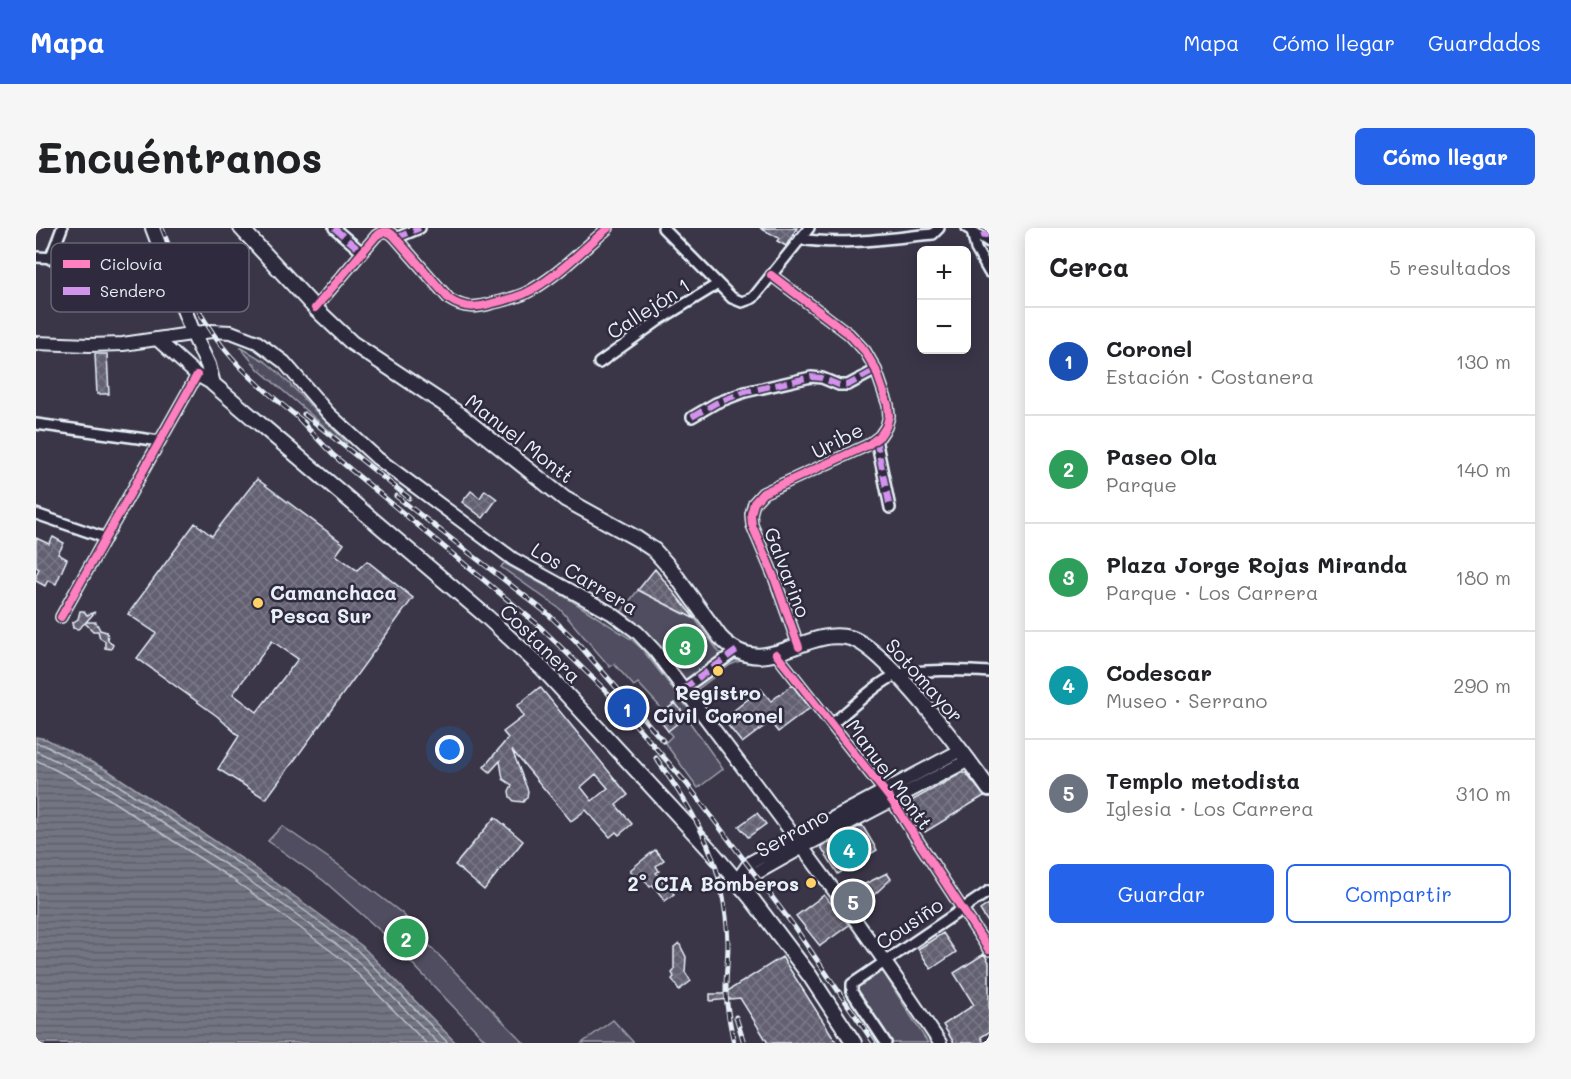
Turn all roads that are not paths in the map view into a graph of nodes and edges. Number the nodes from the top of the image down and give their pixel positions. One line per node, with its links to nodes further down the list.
1 (62, 228): 14 (street)
2 (153, 228): 15 (main road)
3 (242, 228): 22 (main road, Manuel Montt)
4 (334, 228): 16 (street)
5 (420, 228): 11 (street)
6 (608, 228): 11 (street)
7 (663, 228): 21 (street)
8 (809, 228): 12 (street)
9 (939, 228): 12 (street)
10 (969, 229): 13 (street); 19 (street)
11 (396, 238): 16 (street)
12 (800, 239): 20 (street)
13 (989, 242)
14 (56, 243)
15 (159, 243)
16 (362, 252): 22 (street)
17 (36, 257): 18 (street)
18 (50, 259)
19 (989, 272)
20 (771, 275): 21 (street); 28 (street, Uribe)
21 (718, 284): 27 (street, Callejón 1)
22 (315, 308): 41 (main road, Manuel Montt)
23 (185, 312): 24 (main road)
24 (193, 333): 25 (main road, Los Carrera); 30 (main road); 45 (main road, Los Carrera)
25 (159, 340): 26 (main road, Los Carrera); 29 (main road)
26 (36, 343)
27 (599, 363)
28 (876, 370): 31 (street); 33 (street, Uribe)
29 (197, 375): 30 (main road); 34 (street)
30 (213, 384): 52 (main road, Costanera)
31 (692, 417)
32 (36, 424): 34 (street)
33 (876, 439): 35 (street, Uribe); 36 (street)
34 (160, 441): 38 (street)
35 (752, 508): 40 (street, Galvarino)
36 (890, 508)
37 (36, 514): 38 (street)
38 (106, 538): 39 (street)
39 (62, 617)
40 (799, 647): 42 (main road, Sotomayor); 44 (main road, Sotomayor)
41 (737, 650): 42 (main road); 45 (street)
42 (776, 654): 46 (street, Manuel Montt)
43 (989, 672): 44 (street)
44 (896, 675): 46 (street); 47 (main road, Sotomayor)
45 (684, 689): 51 (main road, Los Carrera)
46 (832, 724): 49 (street, Manuel Montt)
47 (965, 755): 48 (main road, Sotomayor); 49 (main road, Serrano); 50 (main road, Serrano)
48 (989, 789)
49 (884, 790): 50 (street, Manuel Montt); 51 (main road, Serrano)
50 (892, 801): 51 (main road, Serrano); 54 (street, Manuel Montt)
51 (799, 842): 52 (main road, Serrano); 56 (main road, Los Carrera)
52 (737, 881): 57 (main road, Costanera)
53 (989, 891): 54 (street, Cousiño)
54 (962, 909): 55 (street, Manuel Montt); 56 (street, Cousiño)
55 (989, 950)
56 (885, 961): 58 (street, Cousiño); 59 (main road, Los Carrera)
57 (855, 1043)
58 (886, 1043)
59 (940, 1043)

